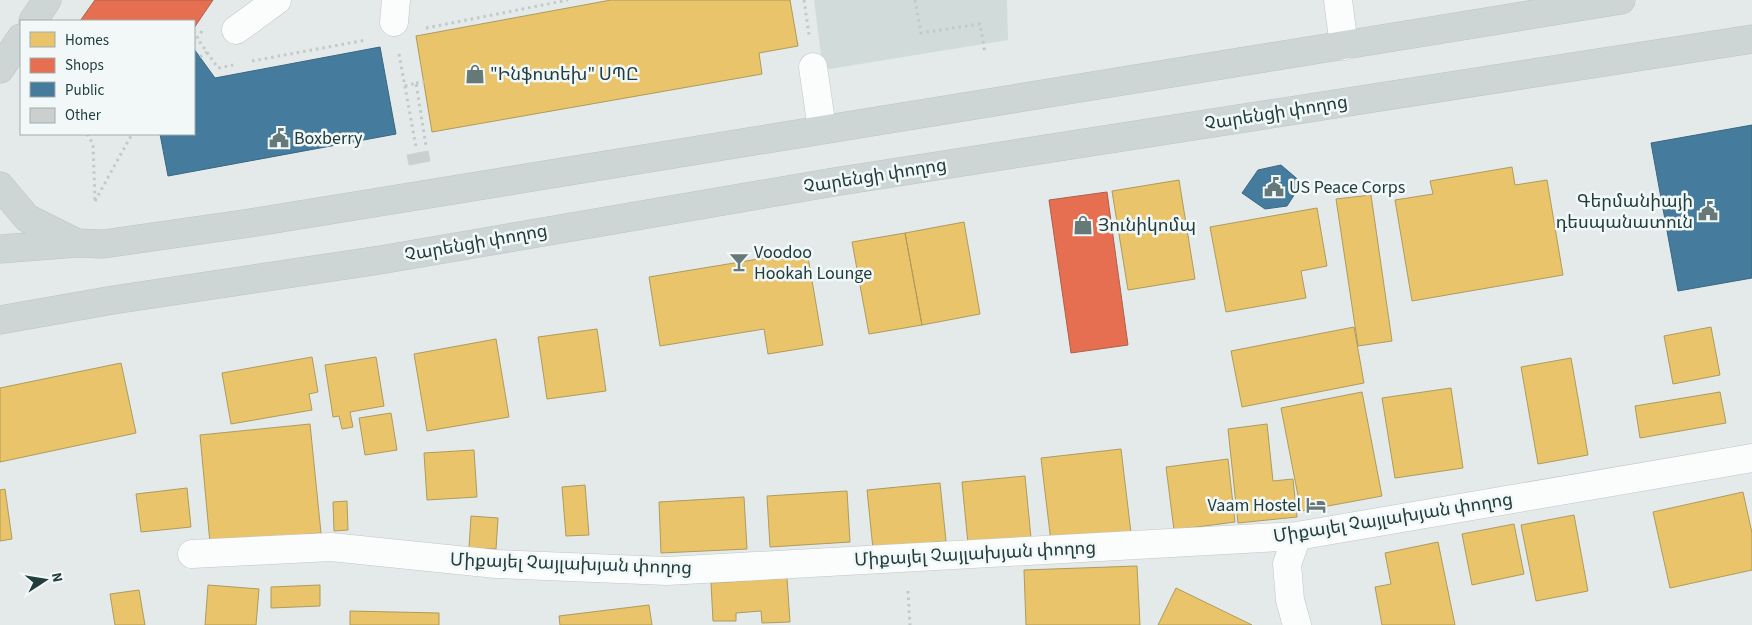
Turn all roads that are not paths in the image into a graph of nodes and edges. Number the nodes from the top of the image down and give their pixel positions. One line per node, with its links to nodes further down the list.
1 (47, 0): 5 (main road)
2 (277, 0): 6 (street)
3 (1338, 0): 9 (street)
4 (1621, 0): 9 (main road)
5 (34, 20)
6 (236, 30)
7 (20, 39): 11 (main road)
8 (1752, 39): 16 (main road, Չարենցի փողոց)
9 (1344, 46): 12 (main road)
10 (813, 67): 12 (street)
11 (0, 69)
12 (822, 129): 14 (main road)
13 (0, 186): 14 (main road)
14 (77, 243): 15 (main road)
15 (0, 249)
16 (0, 320)
17 (1752, 458): 18 (street, Միքայել Չայլախյան փողոց)
18 (1296, 536): 19 (street, Միքայել Չայլախյան փողոց); 20 (street)
19 (192, 554)
20 (1297, 625)

